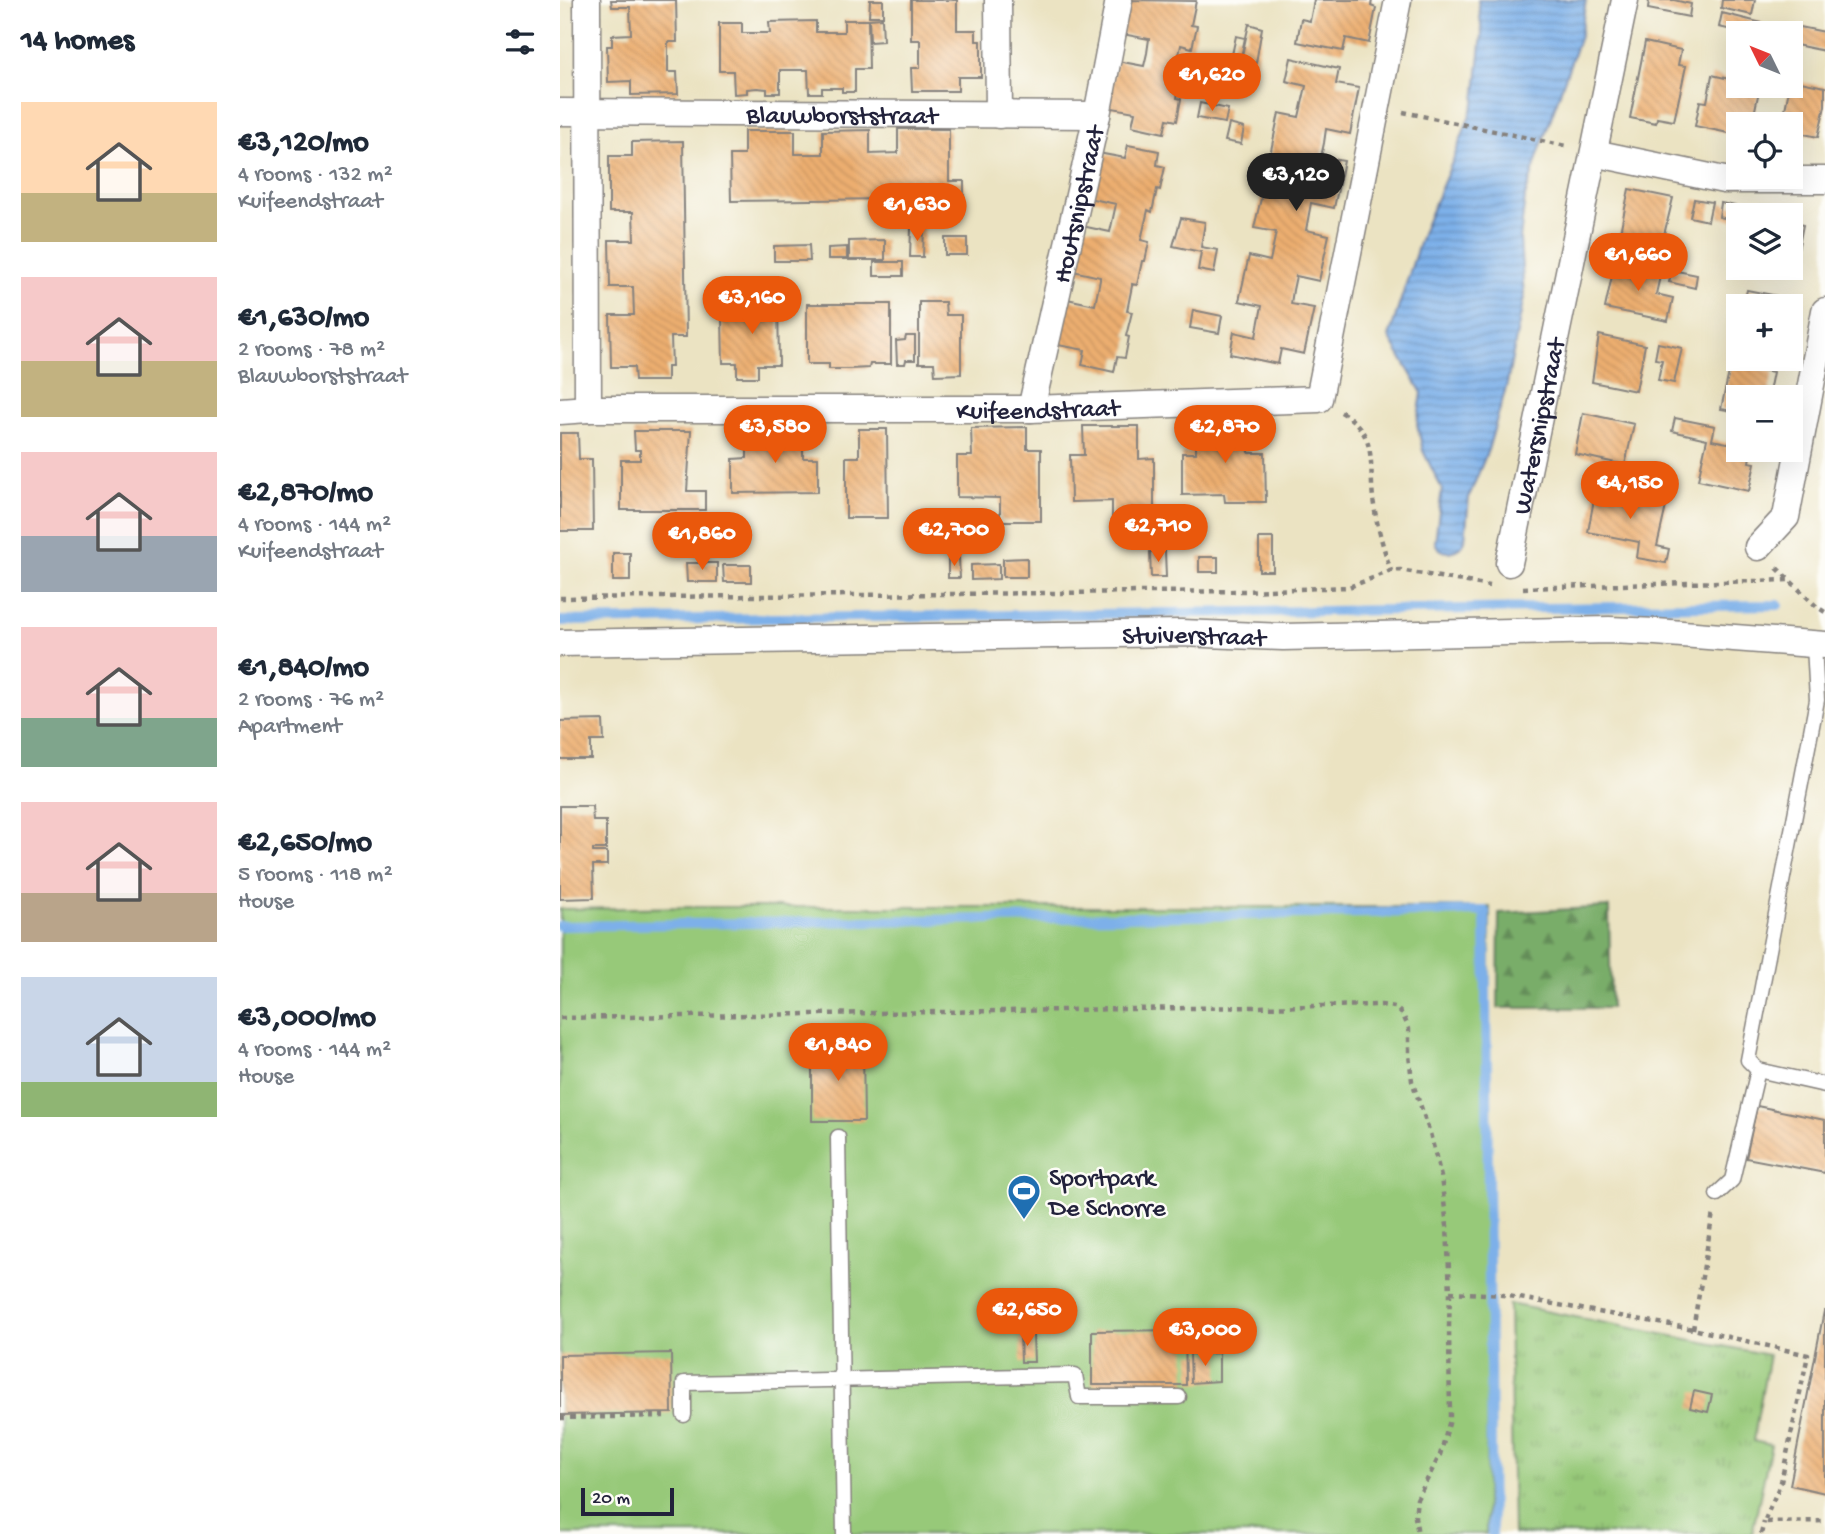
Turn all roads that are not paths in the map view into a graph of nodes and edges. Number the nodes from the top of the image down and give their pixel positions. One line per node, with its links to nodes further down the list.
1 (587, 0): 6 (street)
2 (998, 0): 8 (street)
3 (1119, 0): 9 (street, Houtsnipstraat)
4 (1398, 0): 14 (street, Kuifeendstraat)
5 (1625, 0): 10 (street, Watersnipstraat)
6 (588, 111): 7 (street, Blauwborststraat); 8 (street, Blauwborststraat); 13 (street)
7 (560, 112)
8 (999, 115): 9 (street, Blauwborststraat)
9 (1097, 115): 14 (street, Houtsnipstraat)
10 (1594, 153): 11 (street); 17 (street, Watersnipstraat)
11 (1825, 180)
12 (1825, 311): 16 (street)
13 (588, 409): 14 (street, Kuifeendstraat); 15 (street, Kuifeendstraat)
14 (1031, 409)
15 (560, 411)
16 (1758, 547)
17 (1508, 580)
18 (560, 643): 19 (street, Stuiverstraat)
19 (1820, 645): 20 (lane)
20 (1821, 702): 21 (lane)
21 (1758, 1070): 22 (lane); 24 (lane)
22 (1825, 1085)
23 (838, 1137): 25 (lane)
24 (1717, 1194)
25 (842, 1380): 26 (lane); 27 (lane); 28 (lane)
26 (1179, 1396)
27 (684, 1415)
28 (844, 1534)

